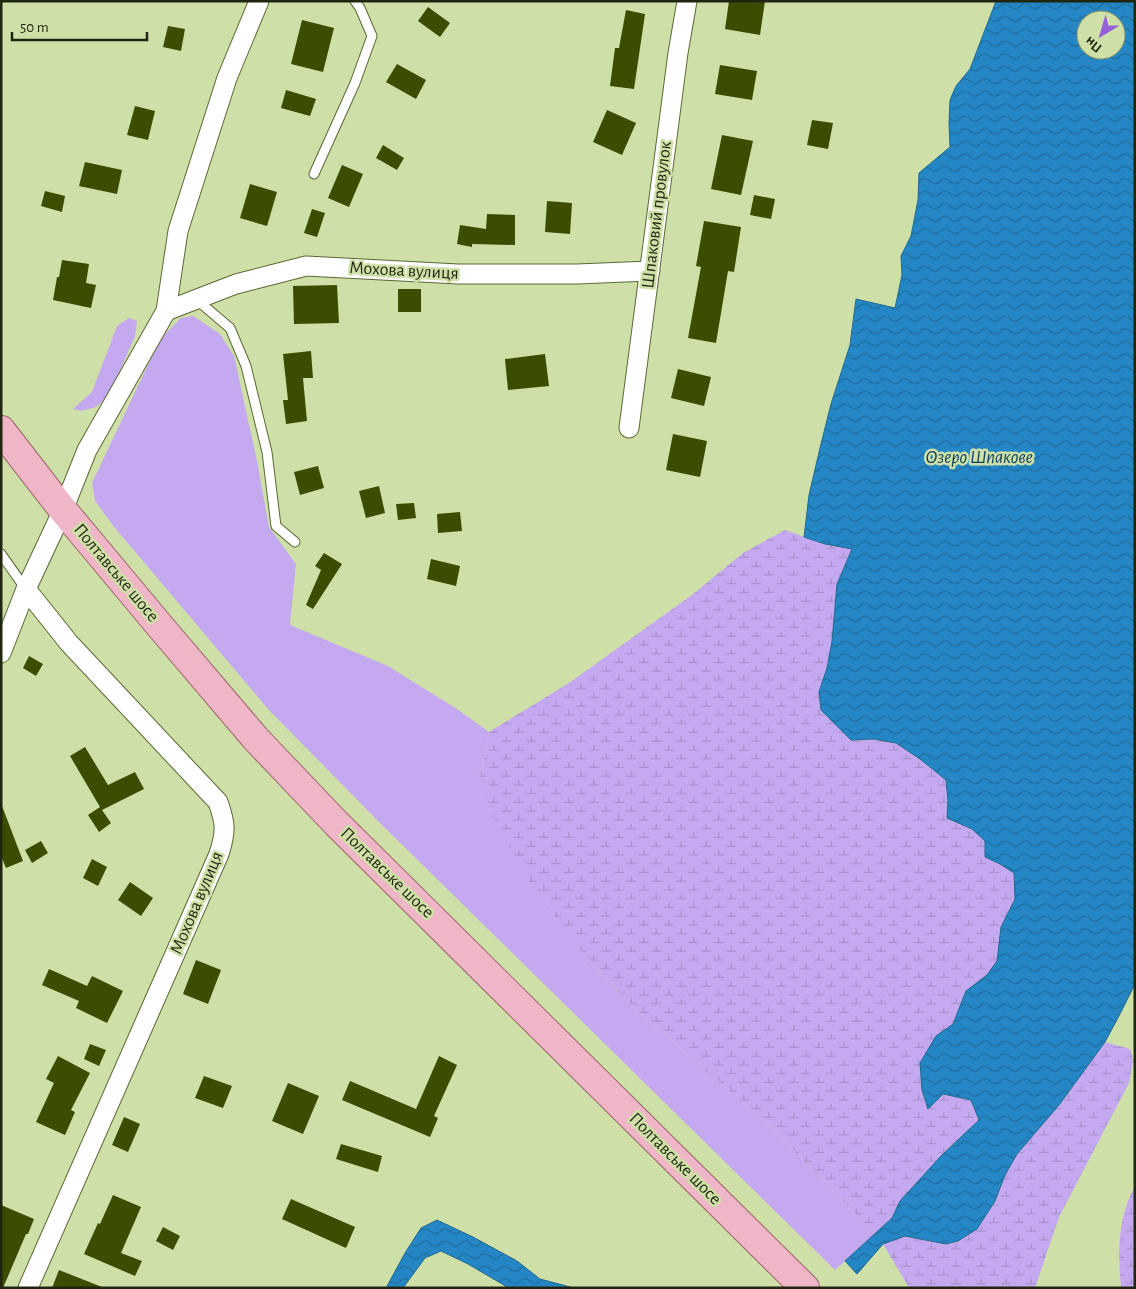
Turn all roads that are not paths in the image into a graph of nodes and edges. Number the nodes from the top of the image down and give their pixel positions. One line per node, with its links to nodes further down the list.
1 (259, 1): 7 (street)
2 (355, 1): 4 (lane)
3 (687, 1): 5 (street, Шпаковий провулок)
4 (314, 174)
5 (650, 271): 6 (street, Мохова вулиця); 8 (street, Шпаковий провулок)
6 (196, 300): 7 (street, Мохова вулиця); 11 (lane)
7 (166, 311): 10 (street)
8 (629, 428)
9 (1, 430): 10 (main road, Полтавське шосе)
10 (64, 510): 13 (street); 16 (main road, Полтавське шосе)
11 (295, 542)
12 (1, 554): 13 (lane)
13 (26, 588): 14 (street); 15 (street, Мохова вулиця)
14 (1, 653)
15 (28, 1288)
16 (805, 1288)

